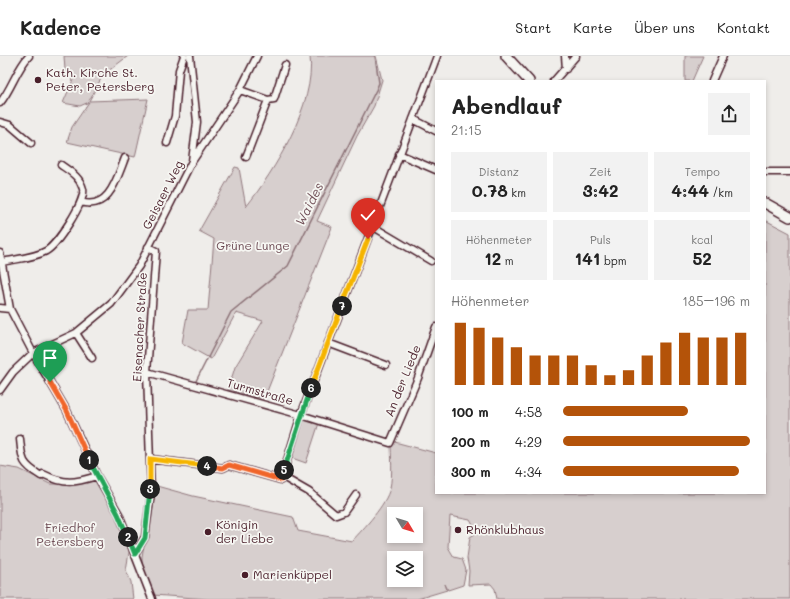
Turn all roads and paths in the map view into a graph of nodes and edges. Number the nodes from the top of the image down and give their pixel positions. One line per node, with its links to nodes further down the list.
1 (30, 56): 17 (street)
2 (184, 56): 22 (street)
3 (190, 56): 26 (street)
4 (257, 56): 15 (street, Geisaer Weg)
5 (437, 56): 18 (street)
6 (506, 56): 12 (main road)
7 (566, 56): 11 (street)
8 (576, 56): 11 (street)
9 (723, 56): 14 (street)
10 (285, 65): 16 (street)
11 (566, 69): 13 (street)
12 (529, 80)
13 (555, 80)
14 (712, 80)
15 (240, 90): 16 (street); 26 (street, Geisaer Weg)
16 (268, 100): 24 (street)
17 (0, 103)
18 (413, 118): 20 (street); 23 (street)
19 (0, 122): 21 (street)
20 (435, 130)
21 (31, 143)
22 (167, 143)
23 (399, 154): 28 (street); 34 (street)
24 (246, 157)
25 (125, 158): 31 (street)
26 (191, 163): 35 (street, Geisaer Weg)
27 (61, 165): 31 (street)
28 (435, 170)
29 (766, 172): 30 (street)
30 (790, 172)
31 (81, 202): 38 (street)
32 (766, 204): 33 (main road)
33 (790, 217)
34 (372, 226): 37 (street); 43 (street)
35 (148, 247): 42 (street, Geisaer Weg); 47 (street, Eisenacher Straße)
36 (0, 253): 38 (street)
37 (431, 261)
38 (2, 262): 40 (street)
39 (0, 308): 40 (street)
40 (10, 309): 44 (street)
41 (435, 330): 51 (street, An der Liede)
42 (76, 333): 44 (street, Geisaer Weg); 45 (street)
43 (328, 343): 46 (street); 49 (street)
44 (33, 353): 48 (street, Geisaer Weg); 53 (street)
45 (92, 358)
46 (386, 365)
47 (147, 372): 49 (street, Turmstraße); 52 (street, Eisenacher Straße)
48 (0, 390)
49 (301, 415): 51 (street, Turmstraße); 54 (street)
50 (20, 439): 53 (street)
51 (390, 443)
52 (150, 459): 54 (street); 56 (street, Eisenacher Straße)
53 (97, 476): 56 (street)
54 (283, 477): 55 (street)
55 (356, 495)
56 (135, 554): 57 (street)
57 (152, 599)

